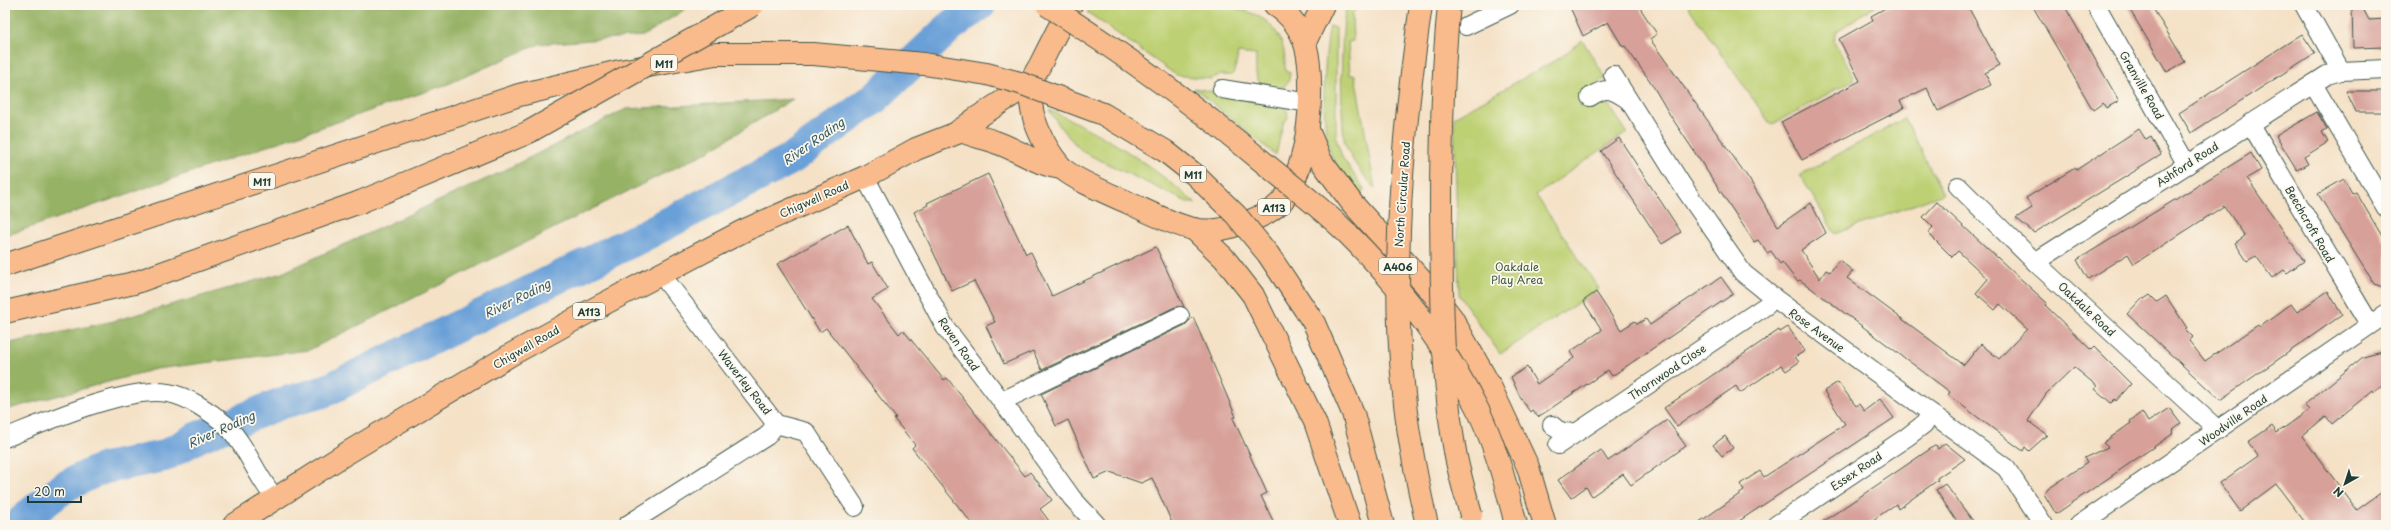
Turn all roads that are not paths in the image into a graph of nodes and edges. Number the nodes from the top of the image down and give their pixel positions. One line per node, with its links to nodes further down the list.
1 (753, 5): 35 (main road, M11, bridge)
2 (1047, 5): 56 (main road, bridge)
3 (1071, 5): 16 (main road, A113)
4 (1275, 5): 12 (main road, A113)
5 (1322, 5): 12 (main road)
6 (1421, 5): 55 (main road, North Circular Road / A406, bridge)
7 (1449, 5): 49 (main road, bridge)
8 (1510, 5): 11 (street)
9 (2096, 5): 25 (street, Granville Road)
10 (2304, 5): 14 (street)
11 (1466, 26)
12 (1305, 42): 21 (main road, A113)
13 (2386, 69): 14 (street, Ashford Road)
14 (2341, 71): 17 (street, Ashford Road)
15 (1612, 75): 20 (street, Rose Avenue)
16 (1031, 83): 23 (main road, Chigwell Road / A113); 26 (main road, A113)
17 (2313, 84): 22 (street, Ashford Road); 29 (street)
18 (1222, 89): 21 (street)
19 (1590, 97): 20 (street)
20 (1627, 99): 34 (street, Rose Avenue)
21 (1310, 103): 24 (main road, A113)
22 (2250, 124): 25 (street, Ashford Road); 38 (street, Beechcroft Road)
23 (960, 130): 26 (main road, A113); 27 (main road, Chigwell Road / A113)
24 (1308, 130): 30 (main road, A113); 57 (main road, A406)
25 (2187, 165): 31 (street, Ashford Road)
26 (1062, 168): 30 (main road, A113)
27 (865, 177): 33 (main road, Chigwell Road / A113); 39 (street, Raven Road)
28 (1958, 186): 31 (street, Oakdale Road)
29 (2386, 208)
30 (1194, 229): 53 (main road)
31 (2035, 262): 43 (street, Oakdale Road)
32 (5, 265): 54 (main road, M11, bridge)
33 (660, 274): 41 (street, Waverley Road); 47 (main road, Chigwell Road / A113)
34 (1773, 297): 40 (street, Rose Avenue); 44 (street, Thornwood Close)
35 (5, 312)
36 (2386, 314): 38 (street, Woodville Road)
37 (1180, 316): 39 (street)
38 (2370, 324): 43 (street, Woodville Road)
39 (1002, 401): 52 (street, Raven Road)
40 (1931, 413): 58 (street, Essex Road); 59 (street, Rose Avenue)
41 (776, 424): 48 (street); 51 (street, Waverley Road)
42 (1552, 424): 44 (street)
43 (2218, 430): 60 (street, Woodville Road)
44 (1577, 432): 46 (street, Thornwood Close)
45 (5, 438): 47 (street)
46 (1558, 445)
47 (275, 498): 50 (main road, Chigwell Road / A113)
48 (855, 507)
49 (1472, 520)
50 (234, 525)
51 (627, 525)
52 (1097, 525)
53 (1350, 525)
54 (1383, 525)
55 (1427, 525)
56 (1516, 525)
57 (1545, 525)
58 (1776, 525)
59 (2044, 525)
60 (2079, 525)

